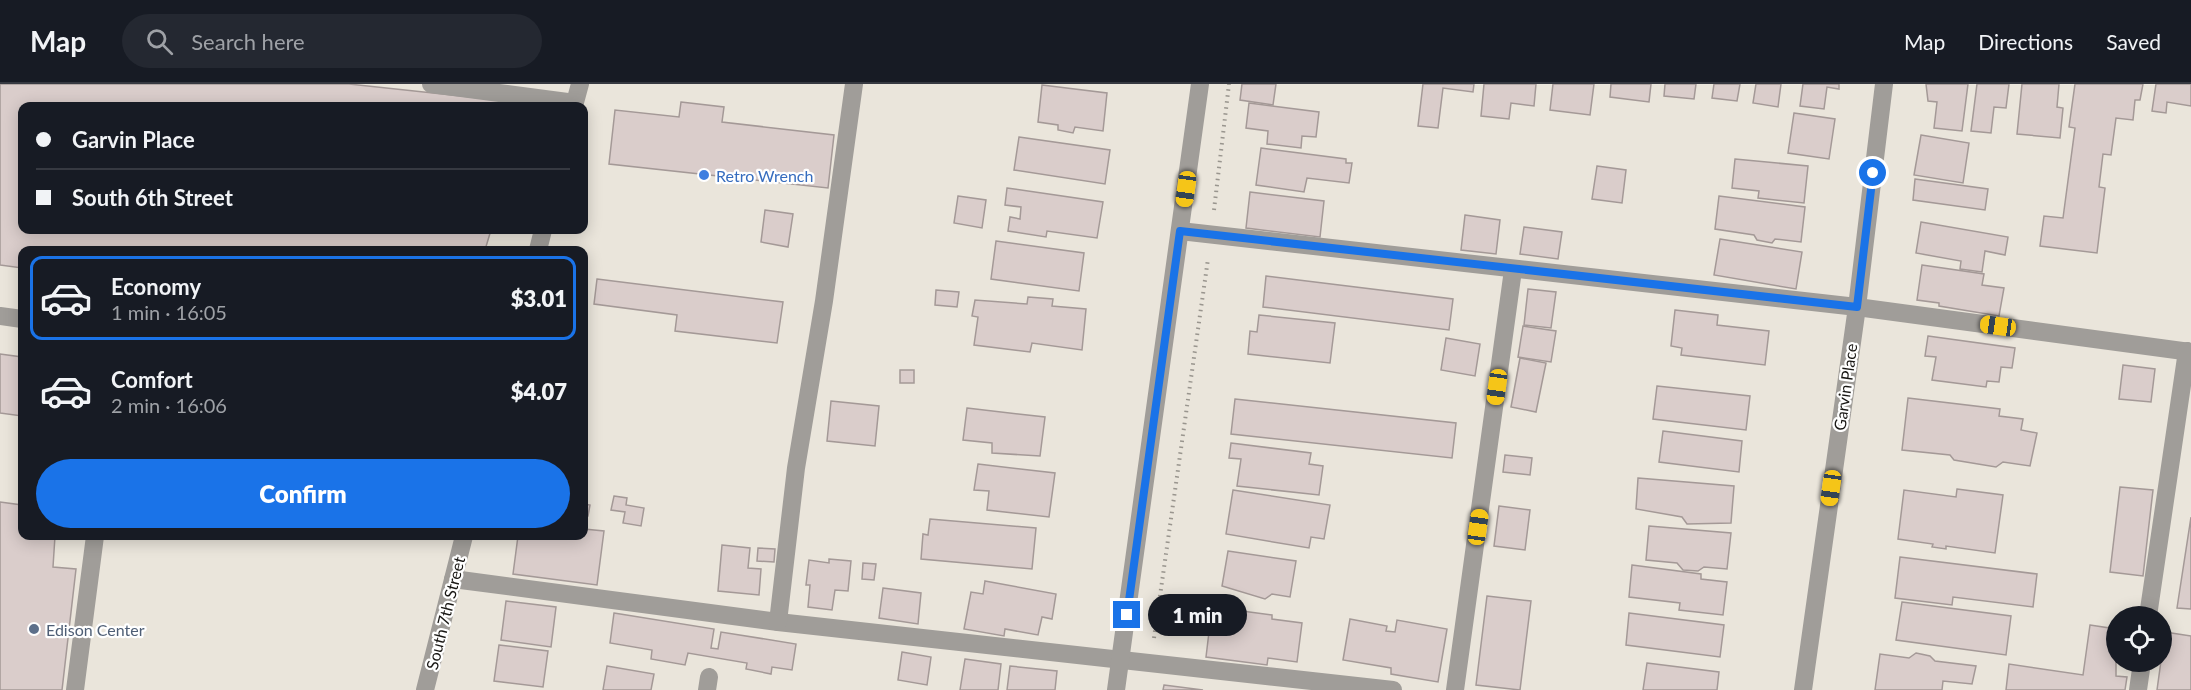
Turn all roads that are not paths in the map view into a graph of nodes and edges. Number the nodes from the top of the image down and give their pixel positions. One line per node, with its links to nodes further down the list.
1 (431, 84): 6 (street)
2 (580, 84): 7 (street)
3 (854, 84): 18 (street)
4 (1200, 84): 8 (street)
5 (1884, 84): 10 (street, Garvin Place)
6 (554, 102)
7 (576, 102)
8 (1180, 231): 9 (street); 19 (street)
9 (1513, 270): 10 (street); 25 (street)
10 (1857, 307): 13 (street); 26 (street, Garvin Place)
11 (0, 316): 12 (street)
12 (18, 318)
13 (2189, 351): 17 (street)
14 (94, 540): 21 (street)
15 (463, 540): 16 (street, South 7th Street)
16 (453, 579): 18 (street); 22 (street, South 7th Street)
17 (2150, 606)
18 (778, 621): 19 (street)
19 (1120, 660): 23 (street); 24 (street)
20 (2141, 672): 27 (street)
21 (75, 690)
22 (425, 690)
23 (1116, 690)
24 (1393, 690)
25 (1455, 690)
26 (1803, 690)
27 (2138, 690)

